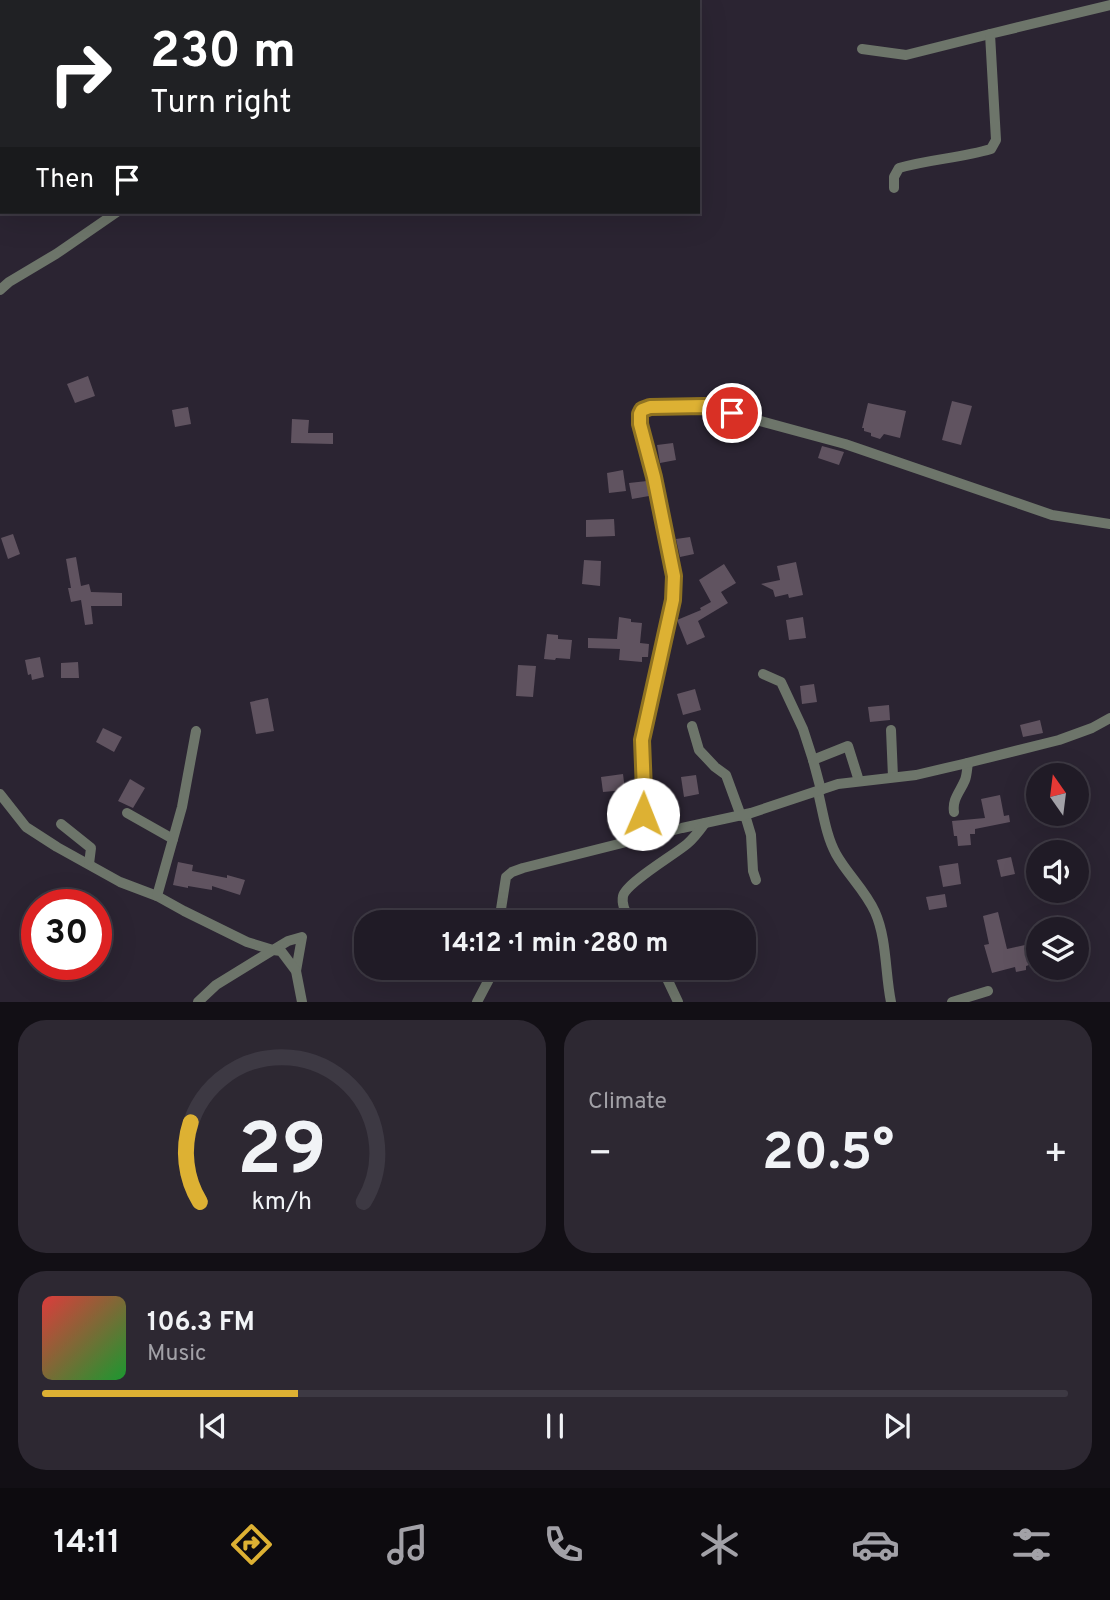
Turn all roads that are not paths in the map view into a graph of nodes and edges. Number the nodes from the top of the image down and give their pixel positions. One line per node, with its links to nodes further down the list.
1 (1110, 5): 2 (street)
2 (990, 34): 3 (street); 4 (street)
3 (862, 49)
4 (894, 188)
5 (114, 214): 6 (street)
6 (0, 290)
7 (1110, 524): 24 (street)
8 (763, 674): 13 (street)
9 (1110, 718): 14 (street)
10 (692, 726): 21 (street)
11 (891, 730): 15 (street)
12 (196, 731): 25 (street)
13 (813, 760): 16 (street); 17 (street)
14 (968, 763): 15 (street); 20 (street)
15 (893, 778): 16 (street)
16 (859, 782): 17 (street)
17 (820, 791): 21 (street); 40 (street)
18 (0, 794): 26 (street)
19 (127, 813): 25 (street)
20 (954, 813)
21 (743, 815): 22 (street); 27 (street)
22 (705, 823): 24 (street); 30 (street)
23 (61, 824): 26 (street)
24 (641, 838): 29 (street)
25 (173, 839): 28 (street)
26 (89, 863): 28 (street)
27 (756, 880)
28 (157, 896): 31 (street)
29 (501, 910)
30 (625, 910)
31 (273, 950): 32 (street); 32 (street); 36 (street)
32 (296, 971): 37 (street)
33 (489, 980): 38 (street)
34 (668, 980): 39 (street)
35 (988, 991): 41 (street)
36 (198, 1002)
37 (302, 1002)
38 (477, 1002)
39 (678, 1002)
40 (891, 1002)
41 (952, 1002)

